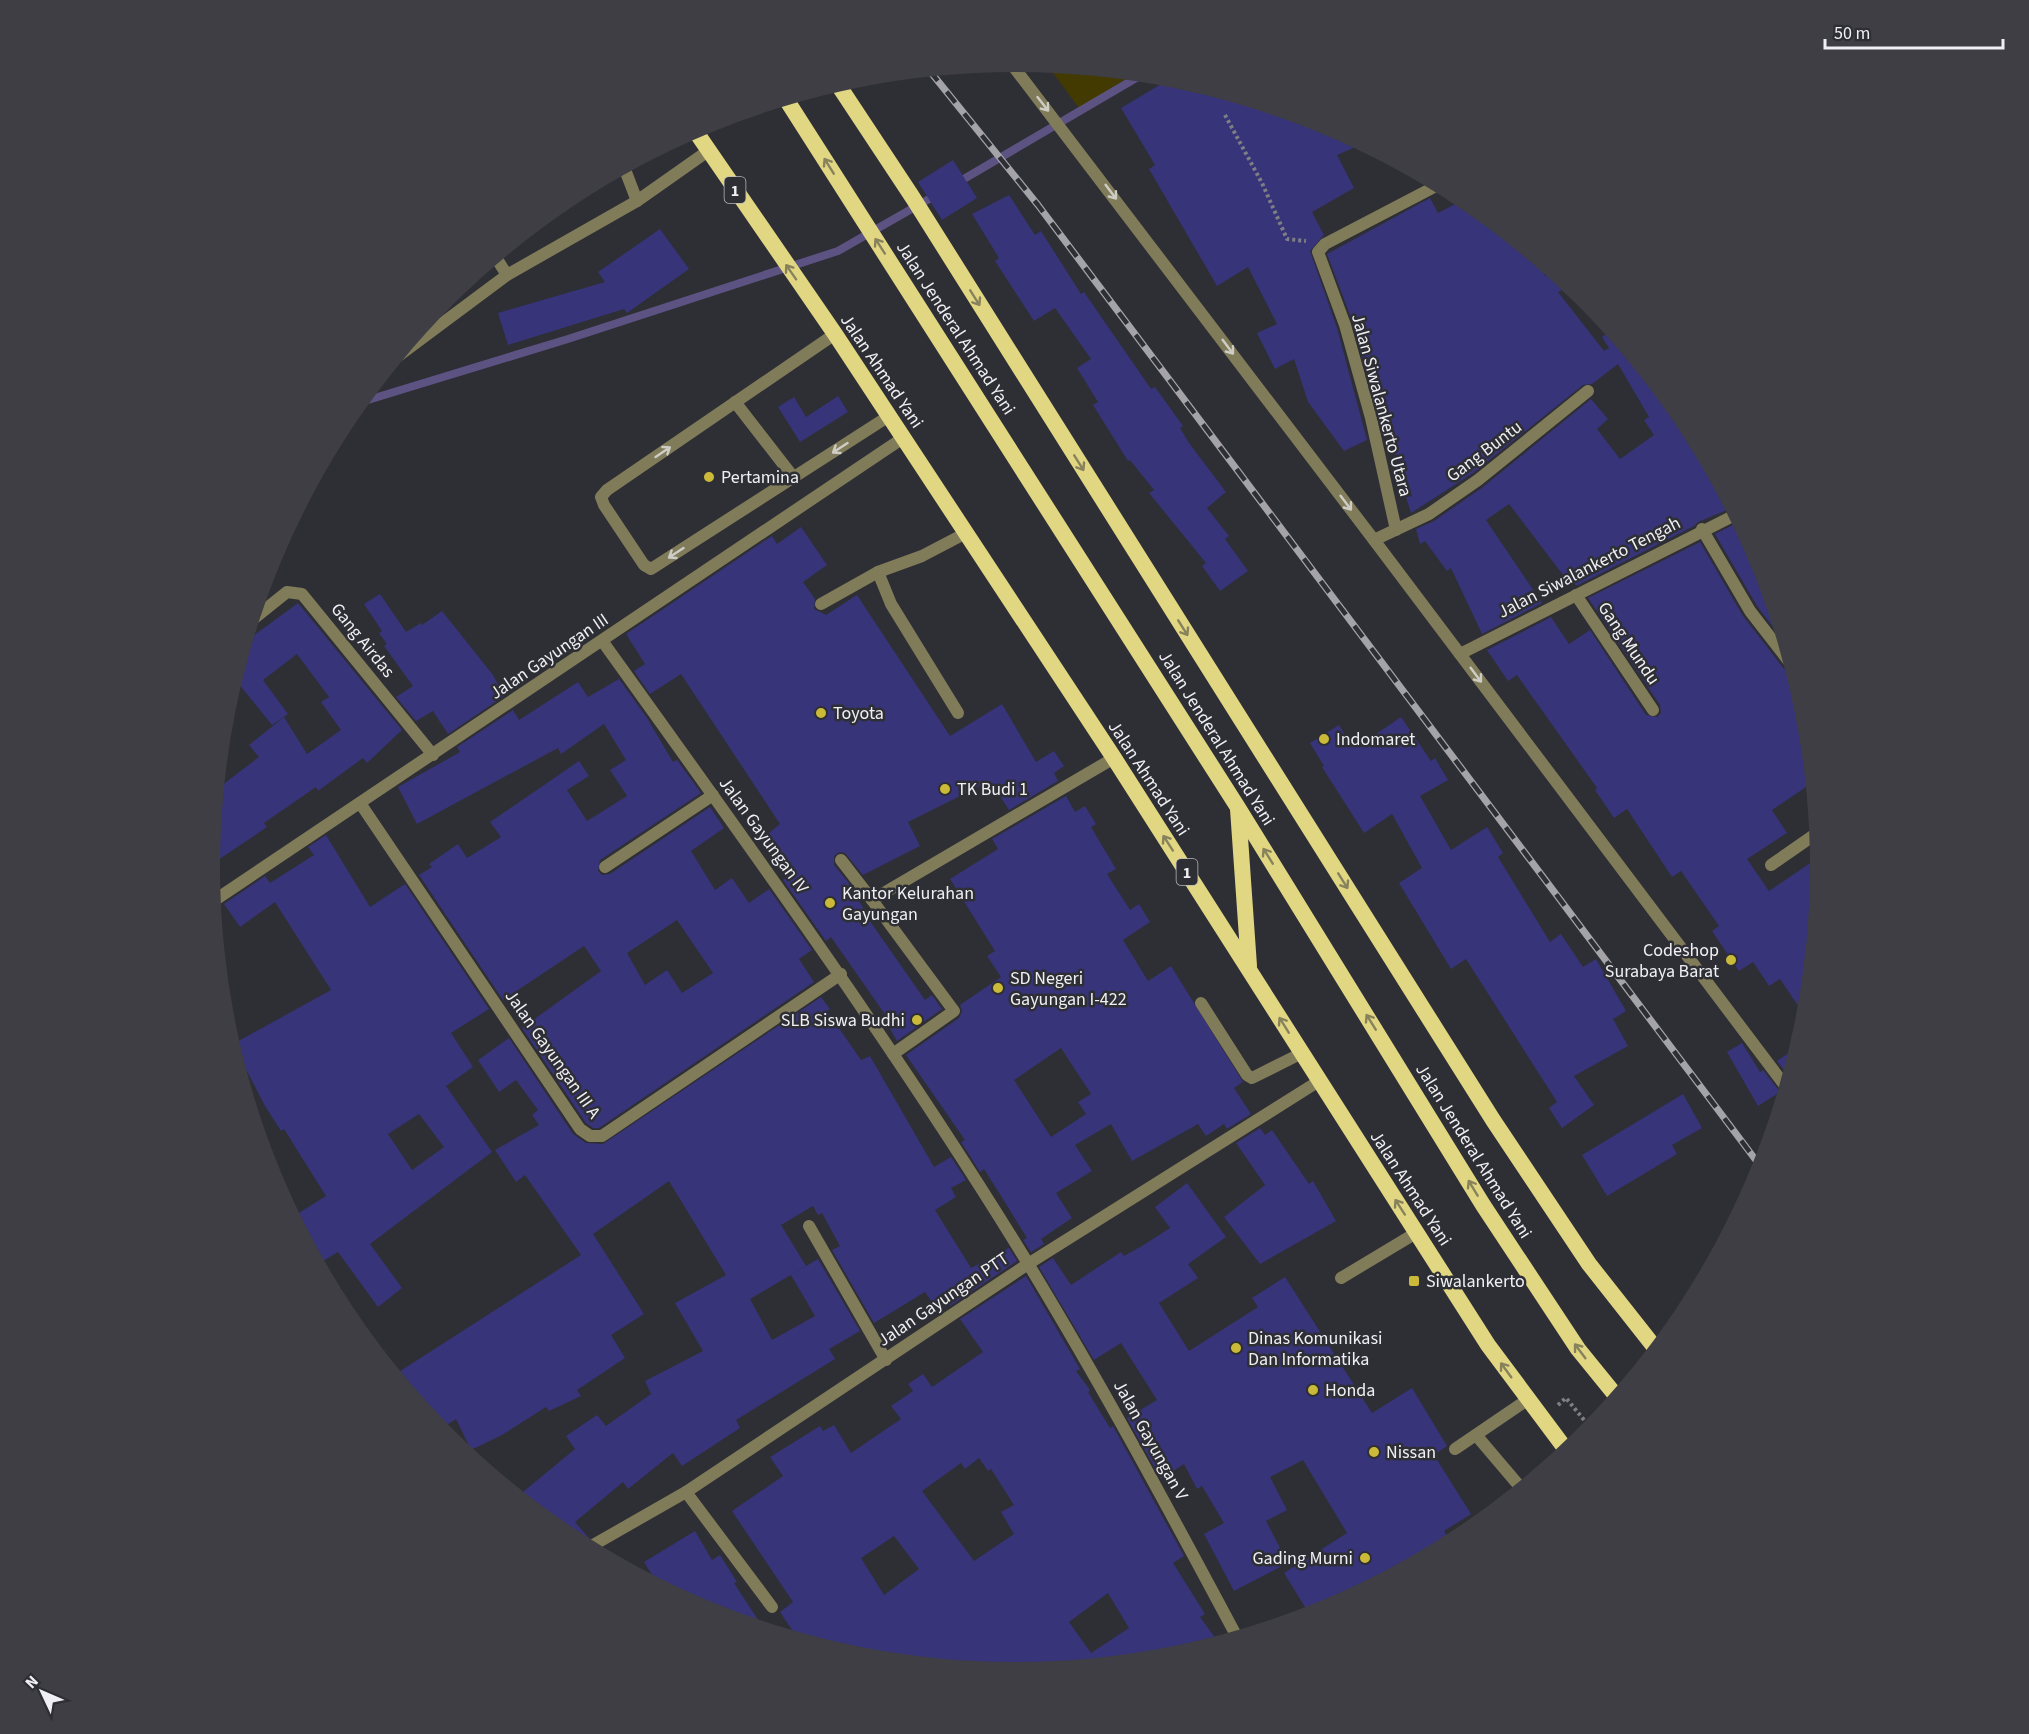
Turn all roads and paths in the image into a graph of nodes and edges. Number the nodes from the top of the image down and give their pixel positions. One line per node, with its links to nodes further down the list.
1 (1018, 72): 24 (street, one-way to 24)
2 (842, 91): 56 (highway, Jalan Jenderal Ahmad Yani, one-way to 56)
3 (790, 105): 38 (highway, Jalan Jenderal Ahmad Yani, one-way to 3)
4 (1225, 116): 10 (path)
5 (700, 138): 6 (highway, Jalan Ahmad Yani / 1)
6 (708, 151): 9 (street); 13 (highway, Jalan Ahmad Yani / 1, one-way to 6)
7 (627, 174): 9 (street)
8 (1429, 190): 10 (street)
9 (637, 201): 12 (street)
10 (1321, 247): 22 (street, Jalan Siwalankerto Utara)
11 (499, 262): 12 (street)
12 (507, 274): 14 (street)
13 (835, 334): 16 (street); 17 (highway, Jalan Ahmad Yani / 1)
14 (420, 339)
15 (1588, 391): 22 (street, Gang Buntu)
16 (735, 402): 19 (street); 19 (street, one-way to 16)
17 (889, 416): 18 (highway, Jalan Ahmad Yani / 1); 19 (street, one-way to 19)
18 (903, 438): 23 (highway, Jalan Ahmad Yani / 1); 29 (street, Jalan Gayungan III)
19 (794, 478)
20 (1729, 517): 21 (street, Jalan Siwalankerto Tengah)
21 (1702, 529): 26 (street, Jalan Siwalankerto Tengah); 30 (street)
22 (1396, 530): 24 (street, Gang Buntu)
23 (966, 533): 25 (street); 35 (highway, Jalan Ahmad Yani / 1)
24 (1374, 540): 31 (street)
25 (878, 572): 27 (street); 33 (street)
26 (1576, 595): 31 (street, Jalan Siwalankerto Tengah); 32 (street, Gang Mundu)
27 (821, 604)
28 (262, 612): 34 (street, Gang Airdas)
29 (603, 642): 34 (street, Jalan Gayungan III); 36 (street, Jalan Gayungan IV)
30 (1778, 647)
31 (1460, 654): 50 (street, one-way to 50)
32 (1653, 710)
33 (958, 713)
34 (433, 755): 37 (street, Jalan Gayungan III)
35 (1114, 758): 44 (street); 45 (highway, Jalan Ahmad Yani / 1, one-way to 35)
36 (713, 795): 42 (street); 46 (street, Jalan Gayungan IV)
37 (360, 803): 43 (street, Jalan Gayungan III); 46 (street, Jalan Gayungan III A)
38 (1238, 806): 45 (highway); 58 (highway, Jalan Jenderal Ahmad Yani, one-way to 38)
39 (1809, 839): 41 (street)
40 (841, 860): 44 (street)
41 (1771, 865)
42 (605, 867)
43 (221, 896)
44 (872, 900): 49 (street)
45 (1249, 970): 48 (highway, Jalan Ahmad Yani / 1, one-way to 45)
46 (841, 974): 49 (street, Jalan Gayungan IV)
47 (1201, 1003): 48 (street)
48 (1302, 1053): 51 (highway, Jalan Ahmad Yani / 1)
49 (893, 1054): 54 (street, Jalan Gayungan IV)
50 (1780, 1080)
51 (1319, 1081): 53 (highway, Jalan Ahmad Yani / 1, one-way to 51); 54 (street, Jalan Gayungan PTT)
52 (809, 1226): 57 (street)
53 (1416, 1233): 55 (street); 59 (highway, Jalan Ahmad Yani / 1, one-way to 53)
54 (1028, 1264): 57 (street, Jalan Gayungan PTT); 69 (street, Jalan Gayungan V)
55 (1341, 1278)
56 (1651, 1343)
57 (886, 1360): 66 (street, Jalan Gayungan PTT)
58 (1612, 1391)
59 (1527, 1400): 60 (highway, Jalan Ahmad Yani / 1); 62 (street)
60 (1541, 1419): 61 (path); 63 (highway, Jalan Ahmad Yani / 1)
61 (1585, 1421)
62 (1476, 1435): 64 (street); 65 (street)
63 (1562, 1444)
64 (1455, 1449)
65 (1517, 1483)
66 (686, 1492): 67 (street, Jalan Gayungan PTT); 68 (street)
67 (597, 1543)
68 (772, 1607)
69 (1234, 1631)

